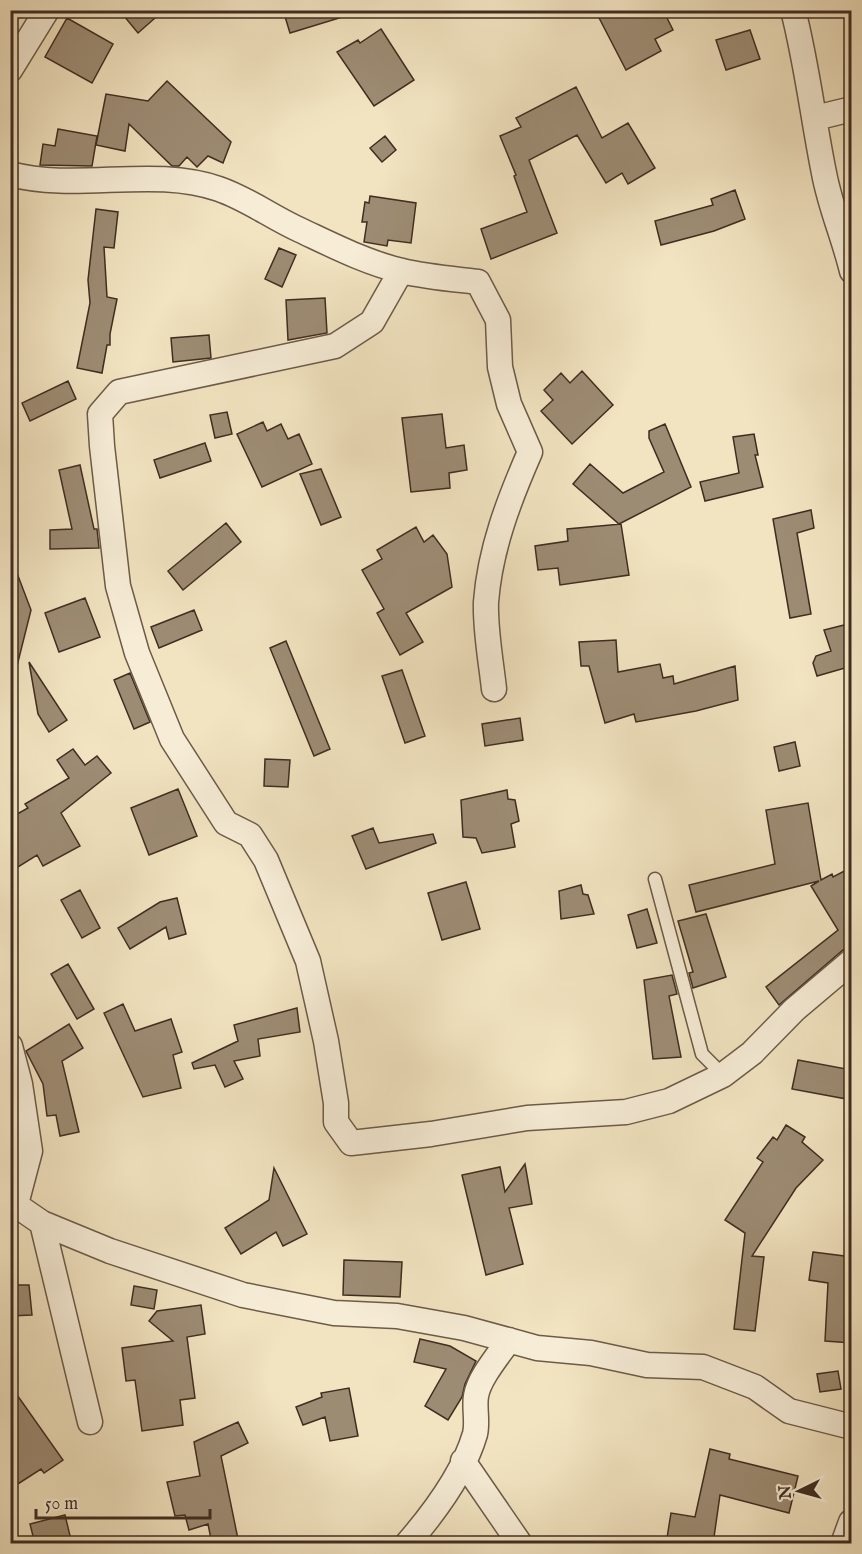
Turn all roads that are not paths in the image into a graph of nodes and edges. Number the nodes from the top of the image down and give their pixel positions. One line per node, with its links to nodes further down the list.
1 (47, 10): 3 (street)
2 (793, 10): 5 (street)
3 (10, 70)
4 (852, 109): 5 (street)
5 (815, 118): 8 (street)
6 (10, 174): 7 (street)
7 (401, 271): 9 (street); 13 (street)
8 (852, 271)
9 (494, 689)
10 (655, 879): 13 (lane)
11 (852, 961): 13 (street)
12 (10, 1046): 14 (street)
13 (723, 1075)
14 (14, 1202): 15 (street)
15 (42, 1223): 16 (street); 17 (street)
16 (509, 1340): 18 (street); 19 (street)
17 (90, 1422)
18 (852, 1427)
19 (464, 1461): 21 (street); 22 (street)
20 (851, 1522): 23 (street)
21 (407, 1544)
22 (520, 1544)
23 (843, 1544)

